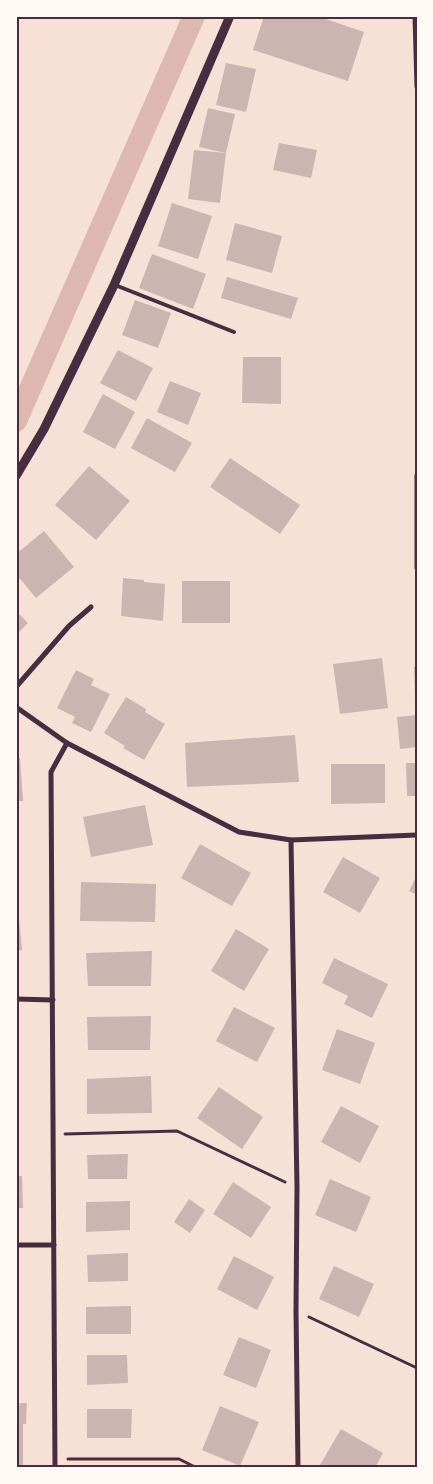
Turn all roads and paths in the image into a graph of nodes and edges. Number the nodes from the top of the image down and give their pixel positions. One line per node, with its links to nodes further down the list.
1 (230, 16): 4 (street)
2 (415, 16): 3 (street)
3 (417, 87)
4 (114, 285): 5 (lane); 7 (street)
5 (234, 332)
6 (417, 475): 8 (street)
7 (16, 476)
8 (416, 568)
9 (90, 607): 10 (street)
10 (16, 687)
11 (16, 707): 12 (street)
12 (67, 743): 14 (street); 16 (street)
13 (417, 835): 14 (street)
14 (291, 840): 18 (street)
15 (16, 1000): 16 (street)
16 (53, 1000): 17 (street)
17 (54, 1134): 18 (path); 20 (street)
18 (297, 1187): 21 (street)
19 (16, 1245): 20 (street)
20 (54, 1245): 23 (street)
21 (296, 1311): 22 (path); 26 (street)
22 (417, 1368)
23 (55, 1459): 24 (street); 25 (path)
24 (55, 1468)
25 (197, 1468)
26 (298, 1468)

